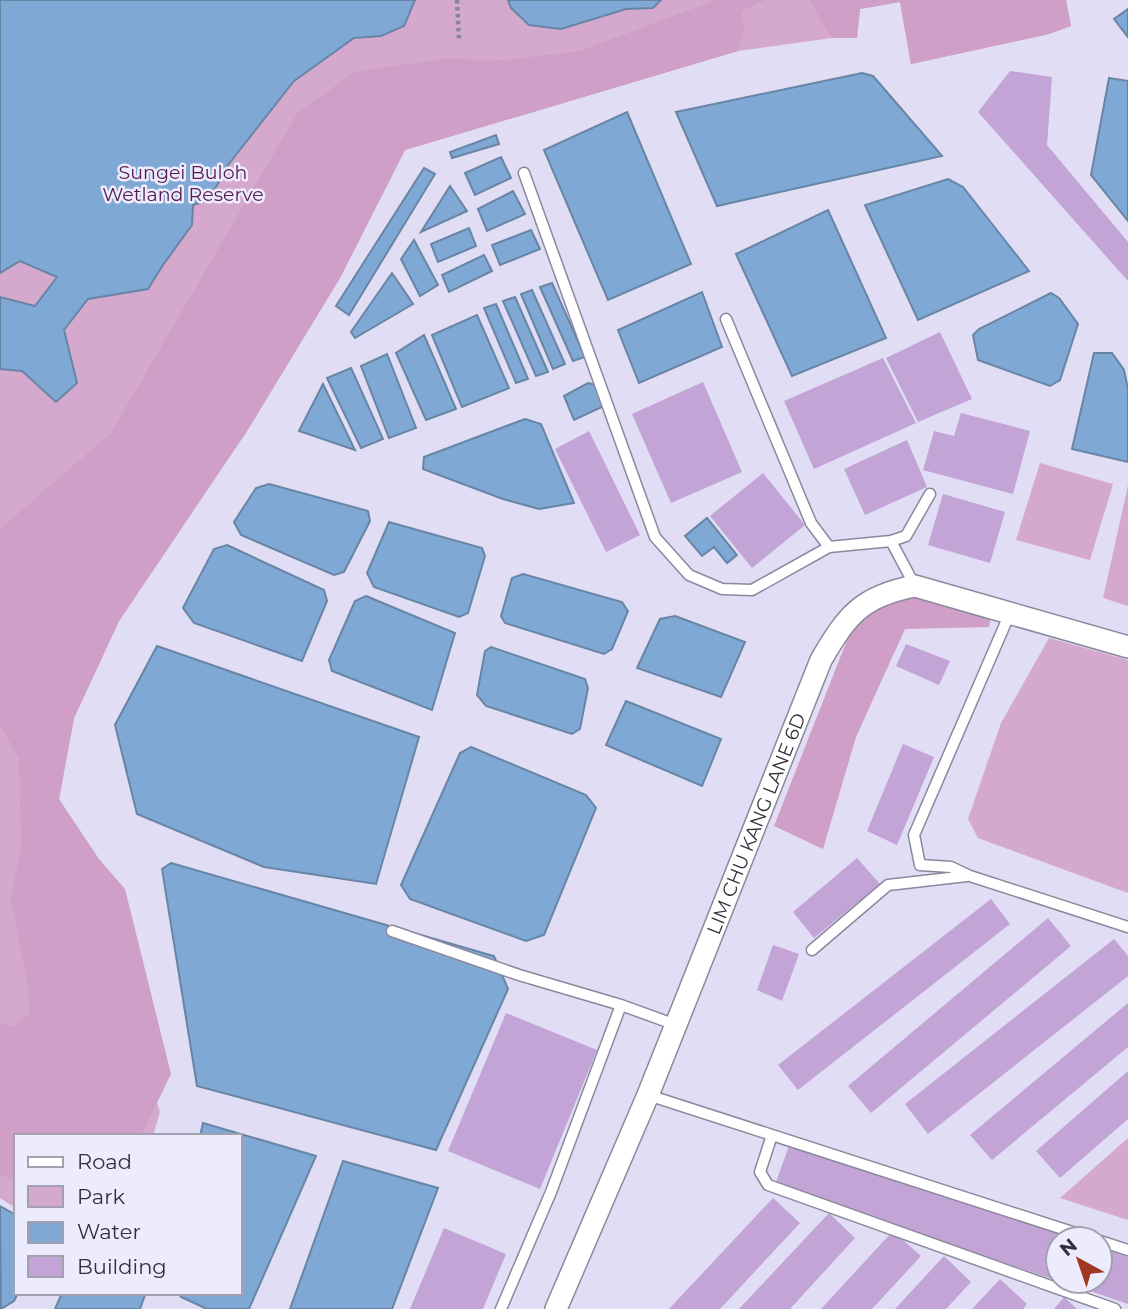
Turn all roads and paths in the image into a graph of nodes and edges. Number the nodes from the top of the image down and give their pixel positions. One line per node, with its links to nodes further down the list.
1 (457, 0): 2 (path)
2 (459, 41)
3 (524, 173): 7 (lane)
4 (726, 319): 7 (lane)
5 (930, 494): 6 (lane)
6 (891, 541): 7 (lane); 8 (lane)
7 (829, 547)
8 (915, 586): 9 (street); 16 (street, LIM CHU KANG LANE 6D)
9 (1010, 613): 10 (street); 11 (lane)
10 (1128, 647)
11 (970, 876): 12 (lane); 14 (lane)
12 (1128, 926)
13 (392, 931): 15 (lane)
14 (812, 950)
15 (621, 1005): 16 (lane); 20 (lane)
16 (676, 1026): 17 (street, LIM CHU KANG LANE 6D)
17 (648, 1095): 18 (lane); 21 (street, LIM CHU KANG LANE 6D)
18 (772, 1135): 19 (lane); 22 (lane)
19 (1051, 1225)
20 (502, 1309)
21 (556, 1309)
22 (1115, 1309)

